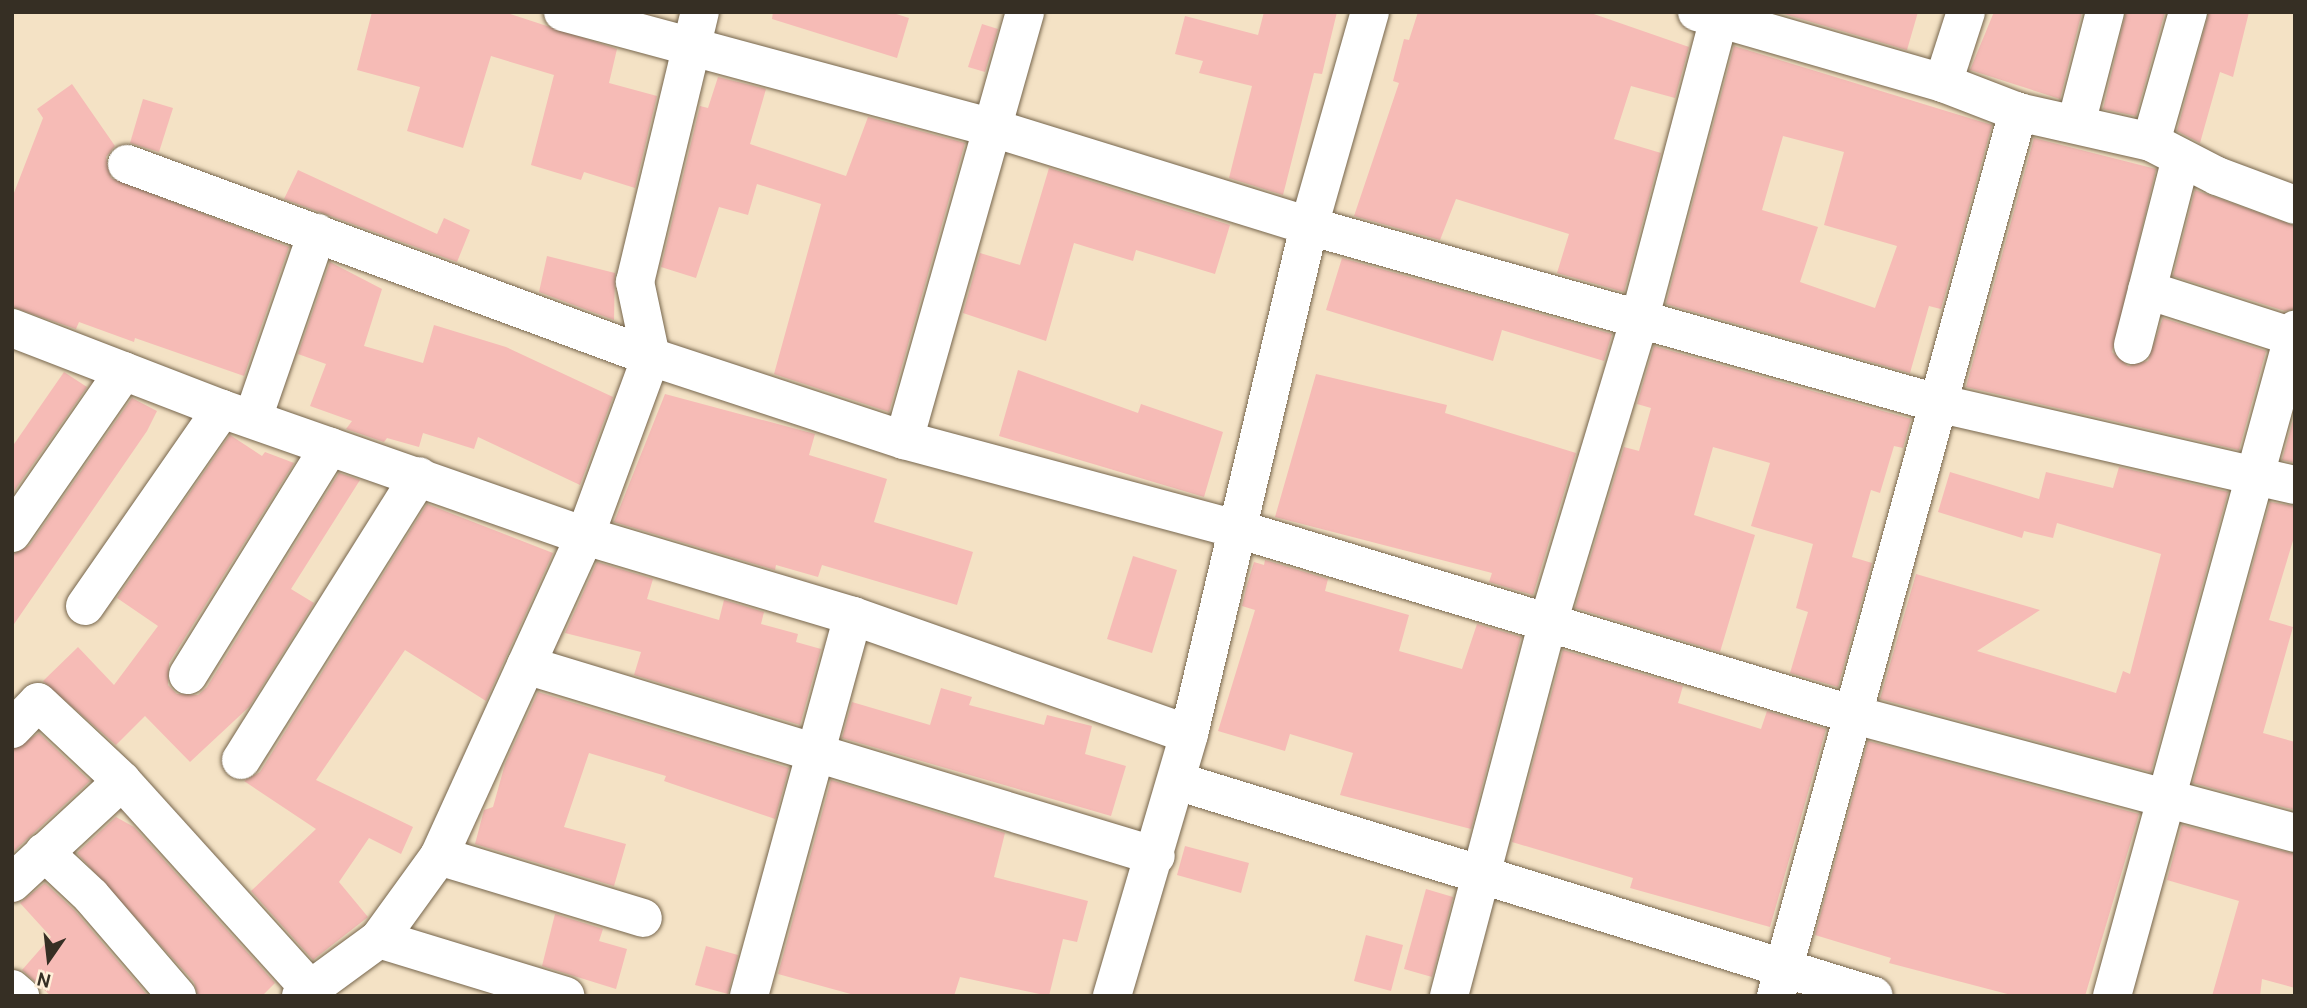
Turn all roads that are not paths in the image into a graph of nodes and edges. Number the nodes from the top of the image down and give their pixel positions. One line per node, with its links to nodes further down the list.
1 (563, 12): 8 (street)
2 (1024, 12): 12 (street)
3 (1370, 12): 16 (street)
4 (1966, 12): 9 (street)
5 (2105, 12): 11 (street)
6 (2188, 12): 13 (street)
7 (1708, 15): 9 (street); 19 (street)
8 (696, 29): 12 (street); 23 (street)
9 (1943, 83): 10 (street)
10 (2018, 112): 11 (street); 25 (street)
11 (2076, 124): 13 (street)
12 (996, 129): 16 (street); 27 (street)
13 (2166, 150): 15 (street); 18 (street)
14 (127, 164): 17 (street)
15 (2295, 205)
16 (1309, 226): 19 (street); 32 (street)
17 (317, 233): 23 (street); 26 (street)
18 (2147, 290): 21 (street); 22 (street)
19 (1639, 321): 25 (street); 37 (street)
20 (13, 331): 24 (street)
21 (2294, 334): 30 (street)
22 (2133, 345)
23 (651, 357): 27 (street); 34 (street)
24 (124, 372): 26 (street); 33 (street)
25 (1937, 403): 30 (street); 40 (street)
26 (238, 414): 28 (street); 35 (street)
27 (904, 440): 32 (street)
28 (330, 446): 29 (street); 39 (street)
29 (419, 476): 34 (street); 44 (street)
30 (2251, 477): 31 (street); 47 (street)
31 (2295, 485)
32 (1241, 530): 37 (street); 42 (street)
33 (12, 533)
34 (585, 536): 36 (street); 38 (street)
35 (85, 606)
36 (853, 616): 42 (street); 43 (street)
37 (1547, 626): 40 (street); 52 (street)
38 (526, 665): 43 (street); 50 (street)
39 (188, 675)
40 (1851, 714): 47 (street); 56 (street)
41 (12, 729): 45 (street)
42 (1189, 734): 46 (street)
43 (816, 750): 51 (street); 62 (street)
44 (241, 760)
45 (122, 781): 49 (street); 58 (street)
46 (1177, 781): 51 (street); 52 (street)
47 (2164, 796): 48 (street); 66 (street)
48 (2295, 833)
49 (44, 852): 53 (street); 60 (street)
50 (439, 856): 54 (street); 55 (street)
51 (1156, 856): 63 (street)
52 (1483, 873): 56 (street); 64 (street)
53 (12, 883)
54 (643, 918)
55 (379, 939): 58 (street); 61 (street)
56 (1779, 981): 65 (street)
57 (12, 989): 59 (street)
58 (305, 992)
59 (20, 996)
60 (177, 996)
61 (565, 996)
62 (749, 996)
63 (1112, 996)
64 (1449, 996)
65 (1874, 996)
66 (2112, 996)

